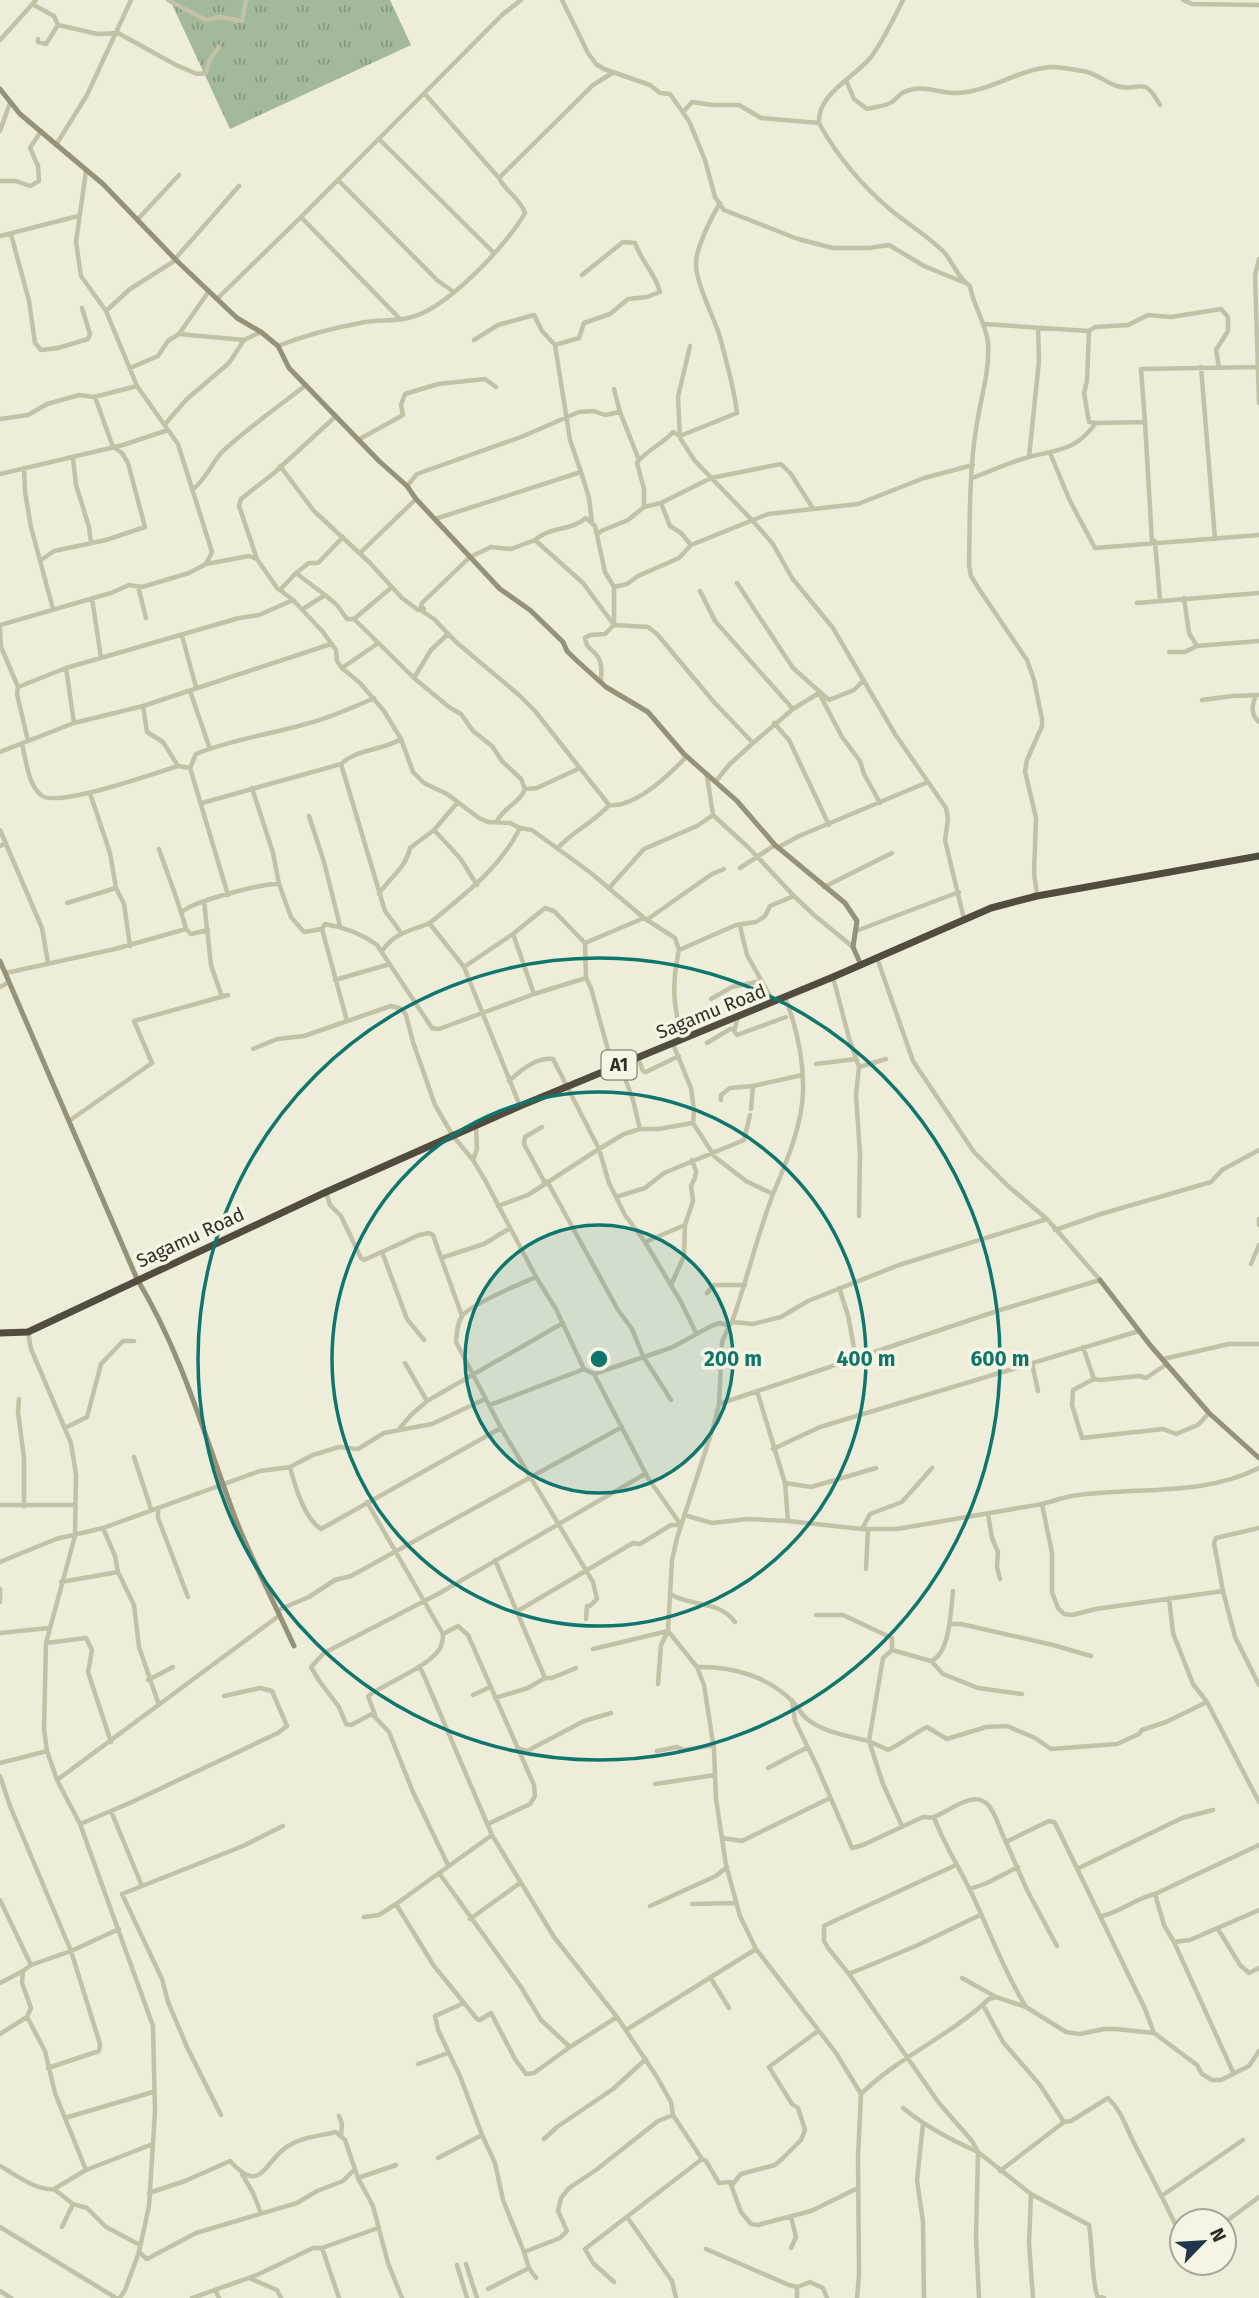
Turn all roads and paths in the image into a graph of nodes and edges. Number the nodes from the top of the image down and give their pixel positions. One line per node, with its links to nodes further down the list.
1 (131, 0): 12 (street)
2 (168, 0): 9 (street)
3 (246, 0): 9 (street)
4 (521, 0): 19 (street)
5 (562, 0): 16 (street)
6 (903, 0): 17 (street)
7 (1183, 0): 10 (street)
8 (34, 2): 11 (street); 14 (street)
9 (175, 2)
10 (1259, 5)
11 (58, 24): 12 (street); 13 (street)
12 (118, 33): 15 (street); 27 (street)
13 (38, 39)
14 (0, 40)
15 (219, 47)
16 (614, 71): 22 (street); 30 (street)
17 (846, 80): 21 (street); 23 (street)
18 (0, 89): 20 (street)
19 (425, 94): 26 (street); 30 (street)
20 (10, 102): 24 (street); 25 (street)
21 (1160, 105)
22 (683, 112): 23 (street); 34 (street)
23 (819, 124): 44 (street)
24 (0, 131)
25 (41, 131): 27 (street); 32 (street)
26 (379, 139): 31 (street); 40 (street)
27 (56, 145): 28 (street)
28 (86, 171): 35 (street); 37 (street)
29 (179, 175): 37 (street)
30 (499, 178): 40 (street)
31 (338, 180): 36 (street); 46 (street)
32 (0, 181)
33 (239, 186): 42 (street)
34 (720, 203): 44 (street); 78 (street)
35 (78, 216): 38 (street); 49 (street)
36 (301, 217): 47 (street); 50 (street)
37 (137, 220): 42 (street)
38 (11, 234): 39 (street); 48 (street)
39 (0, 236)
40 (494, 253): 46 (street)
41 (1259, 259): 63 (street)
42 (175, 260): 45 (street); 49 (street)
43 (582, 275): 58 (street)
44 (963, 282): 51 (street)
45 (210, 291): 47 (street); 55 (street)
46 (454, 292): 50 (street)
47 (218, 298): 54 (street)
48 (82, 308)
49 (106, 312): 64 (street)
50 (400, 319): 59 (street)
51 (984, 324): 52 (street); 87 (street)
52 (1038, 328): 53 (street); 84 (street)
53 (1088, 331): 62 (street); 76 (street)
54 (261, 332): 56 (street); 59 (street)
55 (179, 334): 56 (street); 64 (street)
56 (244, 340): 77 (street)
57 (474, 340): 58 (street)
58 (555, 345): 73 (street)
59 (278, 346): 65 (street)
60 (690, 346): 78 (street)
61 (1201, 366): 62 (street); 75 (street); 106 (street)
62 (1219, 367): 63 (street)
63 (1259, 367): 70 (street)
64 (130, 368): 66 (street)
65 (306, 385): 72 (street); 95 (street)
66 (137, 386): 69 (street); 77 (street)
67 (496, 387): 79 (street)
68 (614, 389): 71 (street)
69 (95, 397): 74 (street); 81 (street)
70 (1259, 403)
71 (620, 412): 73 (street); 86 (street)
72 (336, 416): 79 (street); 88 (street)
73 (565, 417): 90 (street); 94 (street)
74 (0, 418)
75 (1145, 422): 76 (street); 108 (street)
76 (1096, 424): 83 (street)
77 (166, 427): 80 (street); 95 (street)
78 (680, 436): 86 (street); 92 (street)
79 (358, 440): 94 (street)
80 (123, 445): 81 (street); 82 (street)
81 (113, 447): 82 (street); 85 (street)
82 (122, 453): 109 (street)
83 (1050, 453): 84 (street); 108 (street)
84 (1029, 457): 93 (street)
85 (73, 458): 89 (street); 109 (street)
86 (639, 461): 98 (street)
87 (973, 465): 93 (street); 99 (street)
88 (280, 466): 105 (street); 114 (street)
89 (24, 468): 91 (street); 113 (street)
90 (581, 472): 100 (street); 102 (street)
91 (0, 474)
92 (711, 478): 97 (street); 99 (street); 101 (street)
93 (972, 478): 209 (street)
94 (407, 486): 96 (street)
95 (192, 490): 115 (street)
96 (415, 499): 100 (street); 111 (street)
97 (661, 503): 98 (street); 110 (street)
98 (644, 507): 103 (street)
99 (812, 508): 101 (street)
100 (435, 519): 112 (street)
101 (752, 520): 110 (street); 149 (street)
102 (592, 524): 103 (street); 107 (street)
103 (598, 534): 120 (street)
104 (1259, 535): 106 (street)
105 (343, 537): 111 (street); 116 (street)
106 (1215, 539): 108 (street)
107 (535, 540): 112 (street); 135 (street)
108 (1153, 542): 128 (street)
109 (91, 543): 113 (street)
110 (691, 545): 120 (street)
111 (359, 553): 119 (street)
112 (470, 557): 132 (street); 150 (street)
113 (41, 559): 131 (street)
114 (257, 559): 115 (street); 121 (street)
115 (206, 564): 118 (street)
116 (296, 573): 121 (street); 124 (street)
117 (737, 583): 154 (street)
118 (138, 586): 125 (street); 133 (street)
119 (392, 587): 132 (street); 134 (street)
120 (614, 587): 135 (street)
121 (280, 590): 127 (street)
122 (700, 591): 159 (street)
123 (1259, 593): 126 (street)
124 (325, 595): 130 (street); 134 (street)
125 (92, 598): 131 (street); 145 (street)
126 (1184, 598): 128 (street); 142 (street)
127 (293, 600): 130 (street); 138 (street)
128 (1160, 600): 129 (street)
129 (1137, 603)
130 (303, 608): 140 (street)
131 (53, 609): 136 (street)
132 (424, 609): 137 (street)
133 (146, 618)
134 (354, 619): 141 (street)
135 (614, 625): 150 (street); 165 (street)
136 (0, 626): 143 (street)
137 (448, 634): 148 (street); 172 (street)
138 (182, 636): 145 (street); 152 (street)
139 (1259, 641): 142 (street)
140 (331, 644): 147 (street); 152 (street)
141 (377, 644): 147 (street); 148 (street)
142 (1197, 646): 144 (street)
143 (1, 648): 151 (street)
144 (1169, 652)
145 (101, 658): 146 (street)
146 (66, 668): 151 (street); 161 (street)
147 (342, 668): 156 (street)
148 (414, 678): 177 (street)
149 (863, 681): 154 (street); 175 (street)
150 (601, 682): 168 (street)
151 (19, 687): 164 (street)
152 (197, 687): 153 (street)
153 (190, 691): 158 (street); 166 (street)
154 (819, 693): 159 (street); 181 (street)
155 (1258, 695): 157 (street); 160 (street)
156 (374, 698): 163 (street); 166 (street)
157 (1202, 700)
158 (143, 706): 161 (street); 170 (street)
159 (793, 709): 162 (street)
160 (1259, 722)
161 (74, 723): 164 (street)
162 (774, 723): 165 (street); 186 (street)
163 (401, 739): 169 (street); 180 (street)
164 (25, 742): 167 (street); 178 (street)
165 (752, 743): 174 (street)
166 (210, 749): 171 (street)
167 (0, 752)
168 (687, 756): 173 (street); 182 (street)
169 (341, 764): 176 (street); 206 (street)
170 (178, 766): 171 (street); 178 (street)
171 (190, 768): 179 (street)
172 (580, 768): 177 (street); 182 (street)
173 (707, 776): 174 (street); 183 (street)
174 (716, 782): 192 (street)
175 (928, 782): 181 (street); 205 (street)
176 (252, 788): 179 (street); 200 (street)
177 (525, 789): 185 (street)
178 (90, 793): 203 (street)
179 (202, 803): 207 (street)
180 (457, 803): 185 (street); 189 (street)
181 (880, 803): 186 (street)
182 (608, 805): 193 (street)
183 (713, 815): 197 (street); 204 (street)
184 (309, 816): 216 (street)
185 (497, 821): 187 (street)
186 (829, 825): 192 (street)
187 (520, 828): 193 (street); 201 (street)
188 (0, 830): 190 (street)
189 (434, 830): 201 (street); 206 (street)
190 (6, 843): 191 (street); 231 (street)
191 (0, 846)
192 (777, 846): 197 (street); 202 (street)
193 (558, 848): 204 (street)
194 (159, 849): 212 (street)
195 (892, 853): 202 (street)
196 (1259, 856): 209 (highway, Sagamu Road / A1)
197 (756, 857): 198 (street); 208 (street)
198 (740, 868)
199 (724, 869): 213 (street)
200 (279, 884): 207 (street); 219 (street)
201 (477, 885): 215 (street)
202 (824, 887): 221 (street)
203 (116, 888): 211 (street); 225 (street)
204 (609, 888): 213 (street)
205 (959, 892): 214 (street); 221 (street)
206 (379, 894): 222 (street)
207 (228, 895): 210 (street)
208 (794, 895): 217 (street); 226 (street)
209 (1037, 896): 214 (highway, Sagamu Road / A1)
210 (204, 901): 212 (street); 220 (street)
211 (66, 903)
212 (182, 912): 218 (street)
213 (646, 919): 224 (street); 227 (street)
214 (964, 920): 229 (highway, Sagamu Road / A1)
215 (430, 924): 222 (street); 234 (street)
216 (340, 926): 219 (street); 228 (street)
217 (740, 926): 227 (street); 240 (street)
218 (186, 929): 220 (street); 225 (street)
219 (322, 929): 238 (street)
220 (208, 930): 268 (street)
221 (856, 931): 226 (street)
222 (402, 934): 228 (street)
223 (513, 934): 224 (street); 234 (street); 242 (street)
224 (585, 943): 236 (street)
225 (130, 946): 231 (street)
226 (853, 947): 233 (street)
227 (679, 950): 251 (street)
228 (382, 951): 232 (street)
229 (877, 958): 233 (highway, Sagamu Road / A1); 287 (street)
230 (0, 961): 235 (street)
231 (48, 963): 235 (street)
232 (390, 964): 238 (street); 246 (street)
233 (861, 965): 237 (highway, Sagamu Road / A1)
234 (464, 967): 246 (street)
235 (6, 973): 239 (street)
236 (586, 978): 242 (street); 260 (street)
237 (833, 978): 243 (highway, Sagamu Road / A1); 257 (street)
238 (335, 980): 249 (street)
239 (10, 981): 241 (street); 268 (street)
240 (761, 981): 244 (street); 245 (street)
241 (0, 987)
242 (534, 994): 246 (street)
243 (785, 997): 245 (highway, Sagamu Road / A1); 262 (street)
244 (711, 999)
245 (773, 1002): 247 (highway, Sagamu Road / A1)
246 (481, 1013): 263 (street)
247 (738, 1017): 250 (street); 251 (highway, Sagamu Road / A1)
248 (786, 1017): 250 (street)
249 (347, 1021): 254 (street); 273 (street)
250 (734, 1029): 252 (street)
251 (684, 1039): 253 (highway, Sagamu Road / A1)
252 (707, 1043)
253 (673, 1044): 255 (street); 256 (highway, Sagamu Road / A1)
254 (253, 1049)
255 (679, 1056): 256 (street); 269 (street)
256 (638, 1058): 260 (highway, Sagamu Road / A1)
257 (856, 1059): 259 (street); 261 (street)
258 (886, 1059): 261 (street)
259 (816, 1064)
260 (616, 1066): 265 (highway, Sagamu Road / A1); 272 (street)
261 (859, 1067): 286 (street)
262 (802, 1075): 264 (street); 283 (street)
263 (509, 1081): 265 (street); 267 (street)
264 (753, 1086): 266 (street); 277 (street)
265 (566, 1087): 267 (highway, Sagamu Road / A1); 275 (street)
266 (721, 1100)
267 (520, 1107): 270 (highway, Sagamu Road / A1)
268 (69, 1121): 299 (street)
269 (693, 1123): 272 (street); 274 (street)
270 (476, 1127): 273 (highway, Sagamu Road / A1); 279 (street)
271 (541, 1127): 281 (street)
272 (640, 1129): 275 (street)
273 (453, 1136): 279 (street); 282 (highway, Sagamu Road / A1)
274 (708, 1145): 277 (street); 278 (street)
275 (599, 1149): 281 (street); 284 (street)
276 (1259, 1150): 292 (street)
277 (713, 1153): 278 (street); 283 (street)
278 (704, 1156): 280 (street)
279 (473, 1160): 285 (street)
280 (692, 1160): 284 (street); 289 (street)
281 (546, 1182): 285 (street); 316 (street)
282 (326, 1192): 295 (street); 299 (highway, Sagamu Road / A1)
283 (773, 1194): 302 (street)
284 (616, 1198): 293 (street)
285 (498, 1206): 291 (street)
286 (859, 1216)
287 (1047, 1219): 292 (street); 303 (street)
288 (1259, 1219): 290 (street)
289 (685, 1225): 293 (street); 301 (street)
290 (1259, 1225)
291 (510, 1228): 296 (street); 298 (street)
292 (1055, 1230): 300 (street)
293 (645, 1242): 301 (street)
294 (1259, 1245): 297 (street)
295 (382, 1252): 296 (street); 312 (street)
296 (441, 1258): 305 (street)
297 (1251, 1264)
298 (536, 1277): 305 (street); 306 (street)
299 (137, 1279): 309 (highway, Sagamu Road / A1); 347 (street)
300 (1100, 1280): 308 (street); 317 (street)
301 (671, 1285): 310 (street)
302 (745, 1285): 304 (street); 307 (street)
303 (839, 1288): 307 (street); 317 (street)
304 (707, 1293)
305 (462, 1316): 323 (street)
306 (563, 1323): 321 (street); 323 (street)
307 (730, 1324): 310 (street); 331 (street)
308 (1139, 1331): 315 (street); 318 (street)
309 (28, 1332): 311 (highway, Sagamu Road / A1); 335 (street)
310 (696, 1332): 316 (street)
311 (0, 1333)
312 (424, 1340)
313 (134, 1341): 335 (street)
314 (1259, 1345): 318 (street)
315 (1083, 1347): 320 (street); 324 (street)
316 (643, 1356): 322 (street); 329 (street)
317 (856, 1359): 325 (street)
318 (1165, 1361): 324 (street); 333 (street)
319 (405, 1363): 330 (street)
320 (1032, 1363): 326 (street); 338 (street)
321 (584, 1369): 322 (street); 332 (street)
322 (594, 1374): 334 (street)
323 (472, 1375): 328 (street); 330 (street)
324 (1094, 1378): 333 (street)
325 (757, 1391): 331 (street); 338 (street)
326 (1038, 1391)
327 (19, 1399): 353 (street)
328 (485, 1399): 332 (street); 337 (street)
329 (671, 1400)
330 (427, 1401): 337 (street)
331 (719, 1404): 357 (street)
332 (490, 1405): 336 (street)
333 (1209, 1413): 340 (street)
334 (622, 1427): 345 (street); 346 (street)
335 (65, 1428): 352 (street)
336 (500, 1428): 346 (street); 349 (street)
337 (400, 1429): 341 (street)
338 (773, 1449): 348 (street)
339 (134, 1457): 354 (street)
340 (1259, 1458)
341 (290, 1467): 347 (street); 349 (street)
342 (876, 1468): 348 (street)
343 (932, 1468): 363 (street)
344 (1259, 1468): 350 (street)
345 (645, 1474): 359 (street); 360 (street)
346 (530, 1476): 359 (street); 366 (street)
347 (223, 1483): 355 (street); 383 (street)
348 (785, 1483): 358 (street)
349 (367, 1502): 366 (street)
350 (1042, 1504): 356 (street); 379 (street)
351 (0, 1505): 353 (street)
352 (74, 1505): 353 (street); 365 (street)
353 (24, 1506)
354 (151, 1509): 355 (street); 361 (street)
355 (158, 1509): 378 (street)
356 (988, 1514): 364 (street); 372 (street)
357 (684, 1515): 358 (street); 360 (street)
358 (789, 1521): 363 (street)
359 (558, 1522): 367 (street); 370 (street)
360 (681, 1525): 370 (street); 377 (street)
361 (103, 1528): 365 (street); 371 (street)
362 (1259, 1528): 376 (street)
363 (862, 1529): 364 (street)
364 (868, 1530): 369 (street)
365 (75, 1536): 368 (street); 373 (street)
366 (395, 1550): 380 (street); 383 (street)
367 (495, 1560): 380 (street); 382 (street)
368 (0, 1562)
369 (866, 1569)
370 (587, 1570): 382 (street); 385 (street)
371 (118, 1572): 373 (street); 403 (street)
372 (1000, 1579)
373 (61, 1582): 388 (street)
374 (0, 1589): 381 (street)
375 (953, 1591): 387 (street)
376 (1223, 1591): 379 (street); 405 (street)
377 (670, 1594): 386 (street); 389 (street)
378 (188, 1597)
379 (1169, 1598): 412 (street)
380 (424, 1600): 391 (street); 415 (street)
381 (0, 1602)
382 (516, 1612): 402 (street)
383 (279, 1613): 393 (street); 413 (street)
384 (816, 1615): 395 (street)
385 (586, 1619)
386 (735, 1622)
387 (950, 1624): 396 (street); 397 (street)
388 (49, 1628): 390 (street); 392 (street)
389 (668, 1631): 394 (street); 400 (street); 404 (street)
390 (0, 1633)
391 (443, 1634): 399 (street); 406 (street)
392 (46, 1643): 417 (street); 421 (street)
393 (294, 1646)
394 (593, 1649)
395 (892, 1650): 397 (street); 416 (street)
396 (1091, 1656)
397 (931, 1661): 407 (street)
398 (173, 1667): 403 (street)
399 (418, 1667): 415 (street); 435 (street)
400 (697, 1667): 411 (street); 418 (street)
401 (576, 1668): 402 (street)
402 (545, 1678): 410 (street)
403 (148, 1679): 413 (street)
404 (658, 1684)
405 (1259, 1685)
406 (490, 1687): 408 (street); 410 (street)
407 (1022, 1694)
408 (473, 1695)
409 (224, 1696): 432 (street)
410 (495, 1698): 420 (street)
411 (792, 1700): 416 (street); 419 (street)
412 (1207, 1702): 416 (street); 430 (street)
413 (159, 1705): 417 (street)
414 (611, 1713): 420 (street)
415 (376, 1717): 442 (street)
416 (869, 1741): 437 (street)
417 (111, 1742): 427 (street)
418 (714, 1745): 422 (street); 425 (street)
419 (808, 1747): 424 (street); 429 (street)
420 (517, 1748): 435 (street)
421 (47, 1751): 423 (street); 427 (street)
422 (657, 1751)
423 (0, 1763)
424 (768, 1768)
425 (715, 1774): 428 (street); 439 (street)
426 (0, 1776): 467 (street)
427 (57, 1780): 434 (street)
428 (655, 1784)
429 (830, 1798): 437 (street); 439 (street)
430 (1259, 1802)
431 (1213, 1810): 446 (street)
432 (111, 1811): 434 (street); 449 (street)
433 (934, 1817): 437 (street); 440 (street); 443 (street)
434 (80, 1824): 463 (street)
435 (488, 1824): 438 (street)
436 (283, 1826): 449 (street)
437 (902, 1826)
438 (492, 1835): 442 (street); 448 (street)
439 (722, 1838): 444 (street)
440 (1006, 1842): 445 (street); 446 (street)
441 (1259, 1845): 451 (street)
442 (448, 1865): 447 (street)
443 (956, 1866): 450 (street); 471 (street)
444 (727, 1867): 453 (street); 456 (street)
445 (1018, 1867): 450 (street); 465 (street)
446 (1077, 1869): 459 (street)
447 (439, 1873): 454 (street); 461 (street)
448 (520, 1882): 461 (street); 481 (street)
449 (142, 1886): 497 (street)
450 (970, 1889): 458 (street)
451 (1155, 1894): 459 (street); 464 (street)
452 (0, 1900): 468 (street)
453 (736, 1903): 455 (street); 466 (street)
454 (397, 1904): 460 (street); 476 (street)
455 (692, 1904)
456 (650, 1906)
457 (1259, 1910): 462 (street)
458 (980, 1915): 471 (street); 478 (street)
459 (1102, 1916): 484 (street)
460 (364, 1917)
461 (470, 1919): 486 (street)
462 (1218, 1928): 464 (street); 469 (street)
463 (119, 1929): 467 (street); 494 (street)
464 (1174, 1942): 493 (street)
465 (1057, 1946)
466 (756, 1948): 472 (street); 483 (street)
467 (71, 1951): 468 (street); 492 (street)
468 (31, 1965): 470 (street)
469 (1259, 1968)
470 (23, 1971): 474 (street); 480 (street)
471 (849, 1974): 490 (street)
472 (710, 1978): 479 (street); 482 (street)
473 (962, 1978): 475 (street)
474 (0, 1983)
475 (996, 1997): 477 (street); 478 (street)
476 (464, 2003): 486 (street); 488 (street)
477 (982, 2005): 490 (street); 501 (street)
478 (1026, 2007): 484 (street)
479 (729, 2008)
480 (27, 2017): 485 (street); 492 (street)
481 (617, 2017): 482 (street); 486 (street)
482 (626, 2030): 489 (street)
483 (818, 2031): 495 (street); 518 (street)
484 (1154, 2032): 493 (street)
485 (0, 2034)
486 (570, 2047)
487 (1259, 2051): 493 (street)
488 (448, 2053): 491 (street); 503 (street)
489 (646, 2059): 498 (street); 505 (street)
490 (907, 2060): 495 (street); 508 (street)
491 (418, 2064)
492 (48, 2068): 500 (street)
493 (1233, 2072)
494 (153, 2092): 500 (street); 507 (street)
495 (861, 2094): 519 (street)
496 (903, 2108): 502 (street)
497 (221, 2115)
498 (673, 2115): 510 (street); 539 (street)
499 (339, 2116): 504 (street)
500 (65, 2118): 514 (street)
501 (1064, 2122): 515 (street); 523 (street)
502 (923, 2124): 508 (street); 563 (street)
503 (482, 2135): 509 (street); 539 (street)
504 (341, 2136): 513 (street); 516 (street)
505 (544, 2139)
506 (1243, 2140): 523 (street)
507 (153, 2144): 514 (street); 521 (street)
508 (978, 2152): 515 (street); 564 (street)
509 (438, 2158)
510 (702, 2159): 518 (street); 529 (street)
511 (396, 2165): 517 (street)
512 (0, 2166): 520 (street)
513 (355, 2169): 517 (street); 527 (street)
514 (86, 2170): 520 (street)
515 (1000, 2171): 522 (street)
516 (241, 2174): 521 (street); 527 (street)
517 (358, 2178): 533 (street)
518 (732, 2185): 530 (street)
519 (858, 2188): 530 (street); 562 (street)
520 (54, 2189): 525 (street)
521 (149, 2193): 534 (street)
522 (1031, 2194): 565 (street); 566 (street)
523 (1163, 2195): 526 (street)
524 (1259, 2197): 528 (street)
525 (73, 2204): 532 (street); 534 (street)
526 (1168, 2207)
527 (261, 2213): 538 (street)
528 (1238, 2213)
529 (627, 2217): 545 (street); 559 (street)
530 (791, 2217): 536 (street)
531 (0, 2227): 551 (street)
532 (62, 2227)
533 (378, 2228): 535 (street); 556 (street)
534 (140, 2245): 538 (street)
535 (322, 2248): 543 (street); 555 (street)
536 (791, 2248)
537 (706, 2249): 546 (street)
538 (139, 2252): 551 (street)
539 (524, 2252): 542 (street)
540 (457, 2264): 557 (street)
541 (466, 2264): 558 (street)
542 (529, 2267): 544 (street); 547 (street)
543 (248, 2278): 548 (street); 554 (street)
544 (536, 2278)
545 (614, 2282)
546 (797, 2287): 560 (street); 561 (street)
547 (488, 2289)
548 (215, 2290): 552 (street); 553 (street)
549 (0, 2291): 550 (street)
550 (11, 2298)
551 (118, 2298)
552 (192, 2298)
553 (219, 2298)
554 (281, 2298)
555 (339, 2298)
556 (402, 2298)
557 (467, 2298)
558 (477, 2298)
559 (676, 2298)
560 (797, 2298)
561 (827, 2298)
562 (857, 2298)
563 (924, 2298)
564 (979, 2298)
565 (1033, 2298)
566 (1104, 2298)

